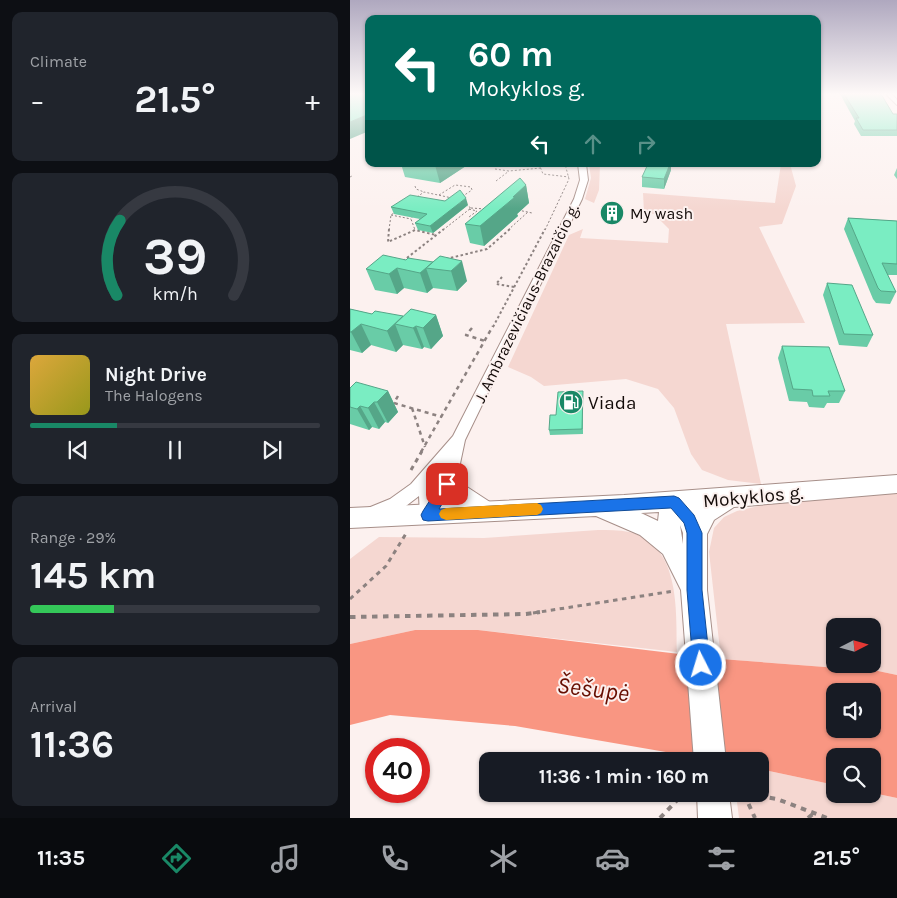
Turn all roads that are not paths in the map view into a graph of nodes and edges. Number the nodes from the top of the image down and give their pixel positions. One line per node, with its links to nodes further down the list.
1 (582, 167): 2 (street, J. Ambrazevičiaus-Brazaičio g.)
2 (458, 440): 3 (street, J. Ambrazevičiaus-Brazaičio g.); 4 (street, J. Ambrazevičiaus-Brazaičio g.)
3 (429, 476): 10 (street); 11 (street, J. Ambrazevičiaus-Brazaičio g.)
4 (451, 476): 9 (street); 10 (street, J. Ambrazevičiaus-Brazaičio g.)
5 (897, 484): 6 (main road, Mokyklos g.)
6 (728, 499): 7 (main road, Mokyklos g.); 12 (main road)
7 (674, 502): 8 (main road, Mokyklos g.); 12 (main road); 13 (main road)
8 (593, 506): 9 (main road, Mokyklos g.); 13 (main road)
9 (491, 512): 10 (main road, Mokyklos g.)
10 (428, 515): 11 (main road, Mokyklos g.)
11 (358, 517)
12 (694, 533): 14 (main road)
13 (671, 546): 14 (main road)
14 (695, 598): 15 (main road)
15 (709, 752)
16 (714, 802): 17 (street)
17 (715, 818)

